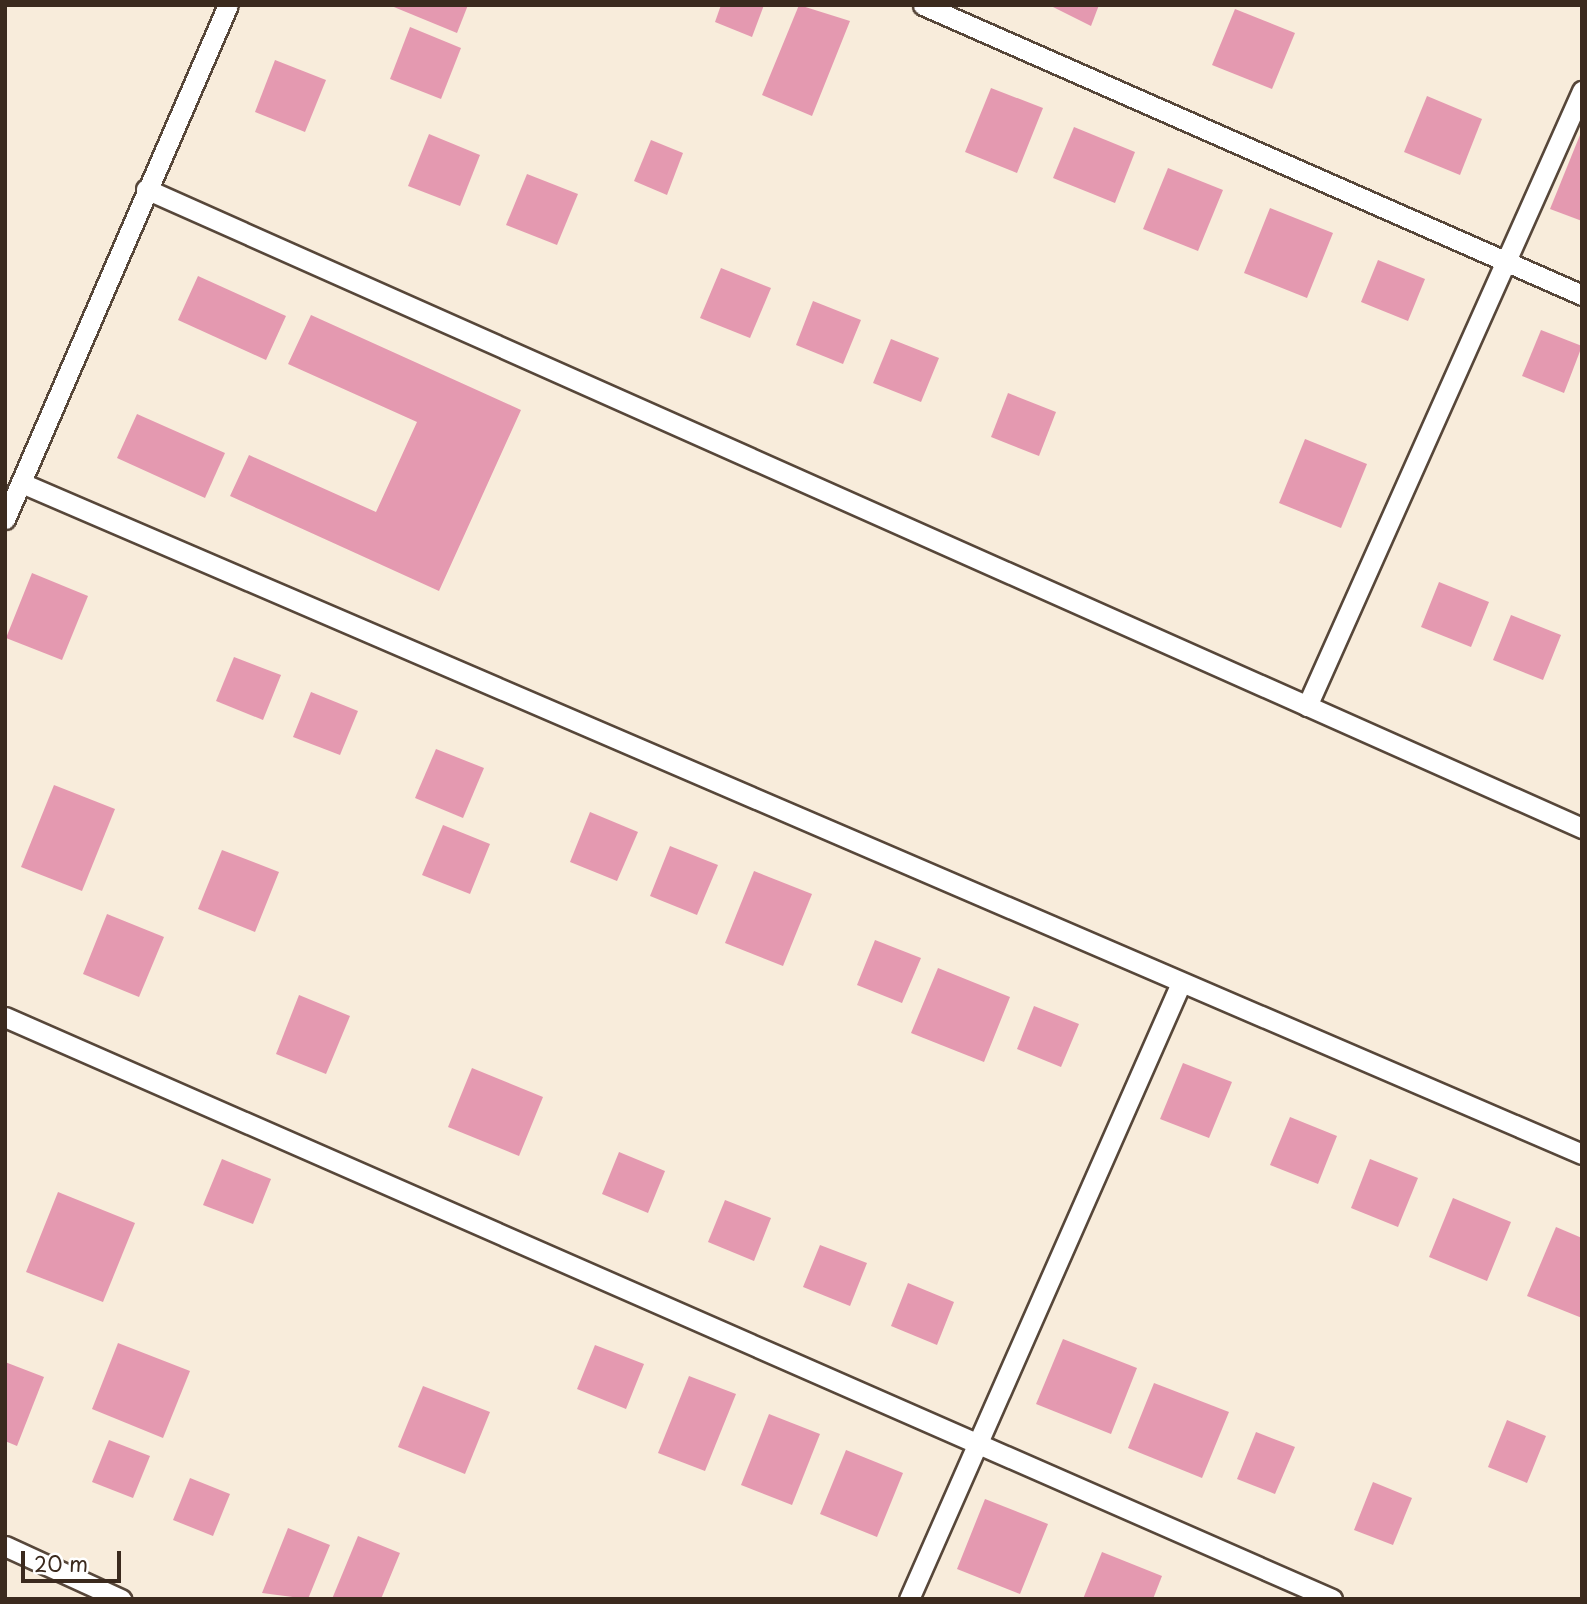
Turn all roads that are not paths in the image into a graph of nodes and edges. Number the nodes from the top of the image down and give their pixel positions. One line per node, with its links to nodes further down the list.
1 (228, 5): 4 (lane)
2 (923, 5): 5 (lane)
3 (1582, 91): 5 (lane)
4 (146, 190): 7 (lane); 9 (lane)
5 (1505, 262): 6 (lane); 9 (lane)
6 (1582, 295)
7 (24, 484): 8 (lane); 11 (lane)
8 (5, 519)
9 (1307, 706): 10 (lane)
10 (1582, 828)
11 (1181, 983): 13 (lane); 14 (lane)
12 (5, 1017): 14 (lane)
13 (1582, 1154)
14 (976, 1446): 17 (lane); 18 (lane)
15 (5, 1546): 16 (lane)
16 (121, 1599)
17 (909, 1599)
18 (1332, 1599)

